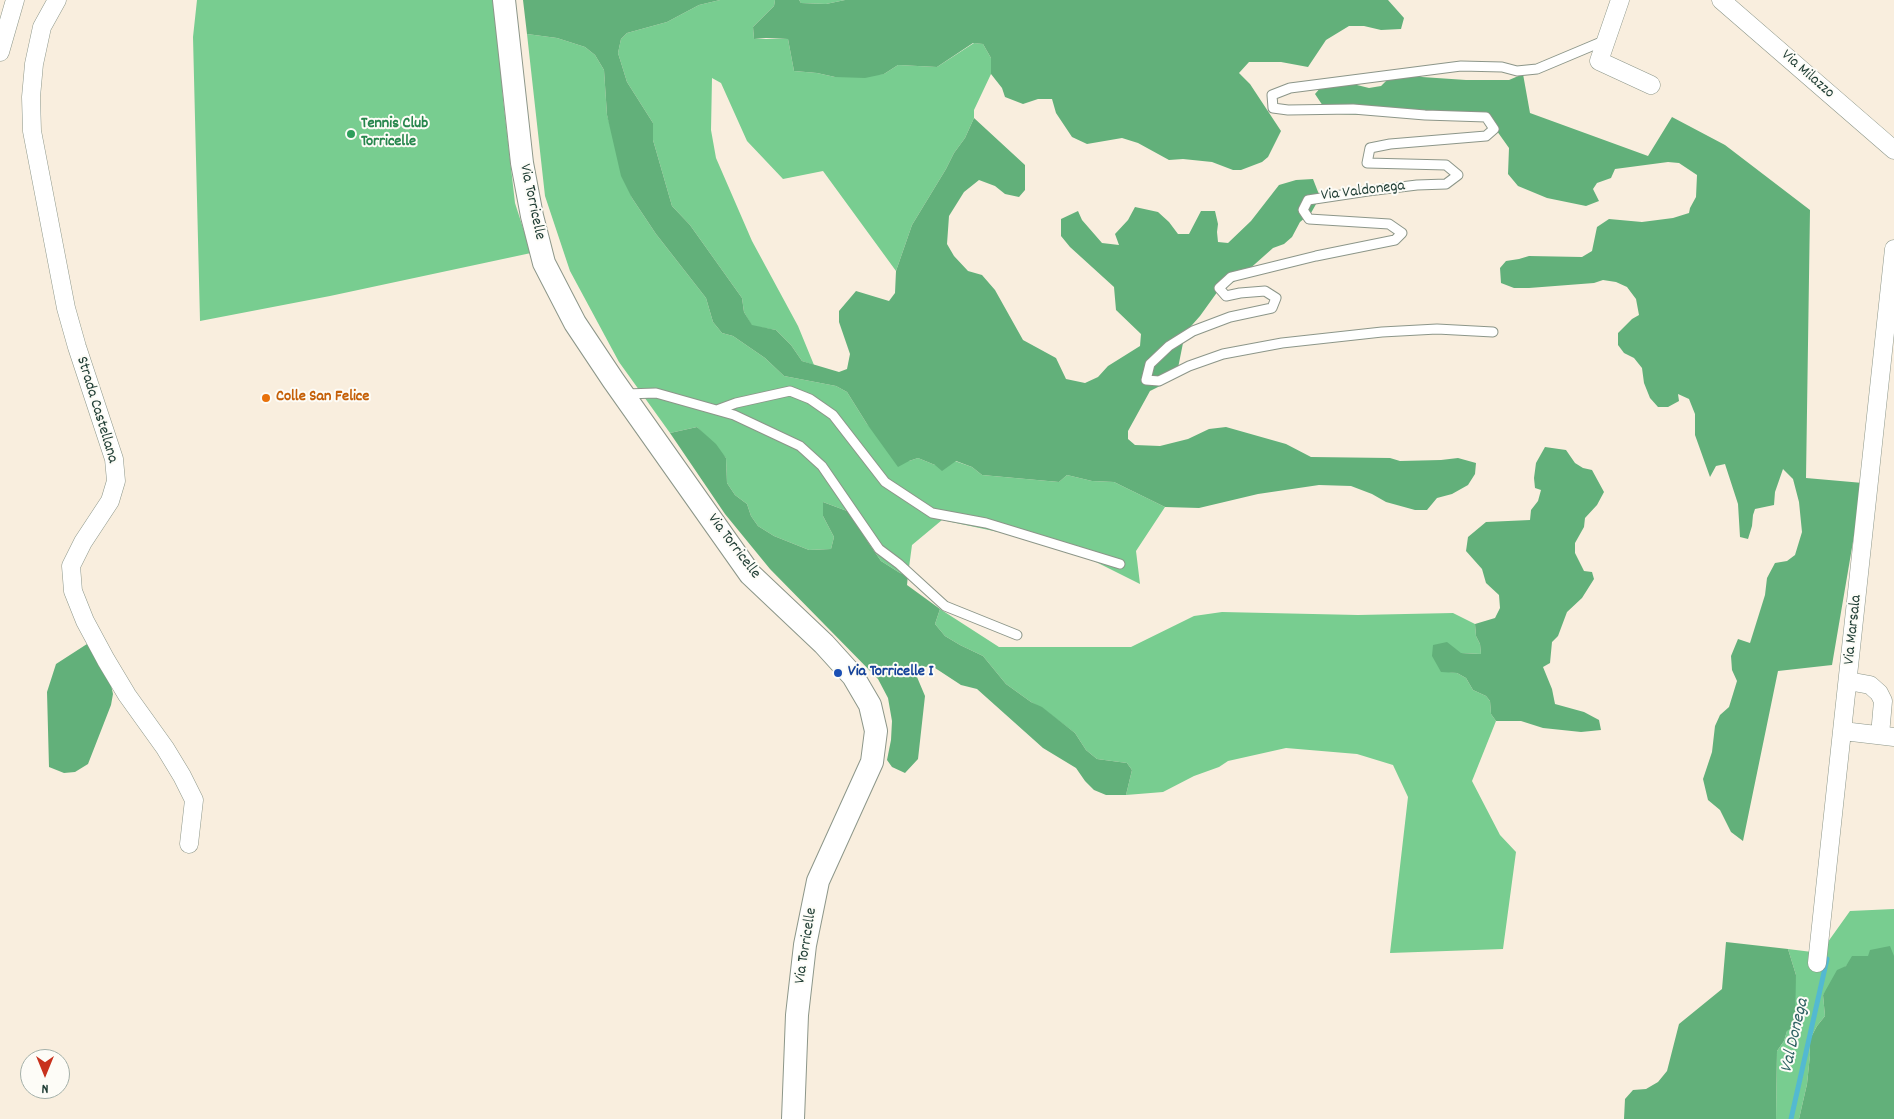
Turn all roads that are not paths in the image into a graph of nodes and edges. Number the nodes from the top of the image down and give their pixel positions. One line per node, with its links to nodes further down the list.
1 (15, 0): 7 (street)
2 (57, 0): 20 (street, Strada Castellana)
3 (504, 0): 13 (street, Via Torricelle)
4 (1620, 0): 6 (street)
5 (1721, 0): 9 (street, Via Milazzo)
6 (1606, 40): 8 (street); 12 (lane, Via Valdonega)
7 (0, 52)
8 (1651, 85)
9 (1894, 150)
10 (1894, 248): 11 (street, Via Marsala)
11 (1891, 297): 17 (street, Via Marsala)
12 (1493, 332)
13 (623, 394): 14 (lane); 22 (street, Via Torricelle)
14 (716, 410): 15 (lane); 16 (lane)
15 (1120, 564)
16 (1017, 635)
17 (1848, 681): 18 (street, Via Marsala); 19 (street)
18 (1843, 731): 19 (street); 21 (street, Via Marsala)
19 (1887, 736)
20 (189, 844)
21 (1817, 963)
22 (793, 1119)

